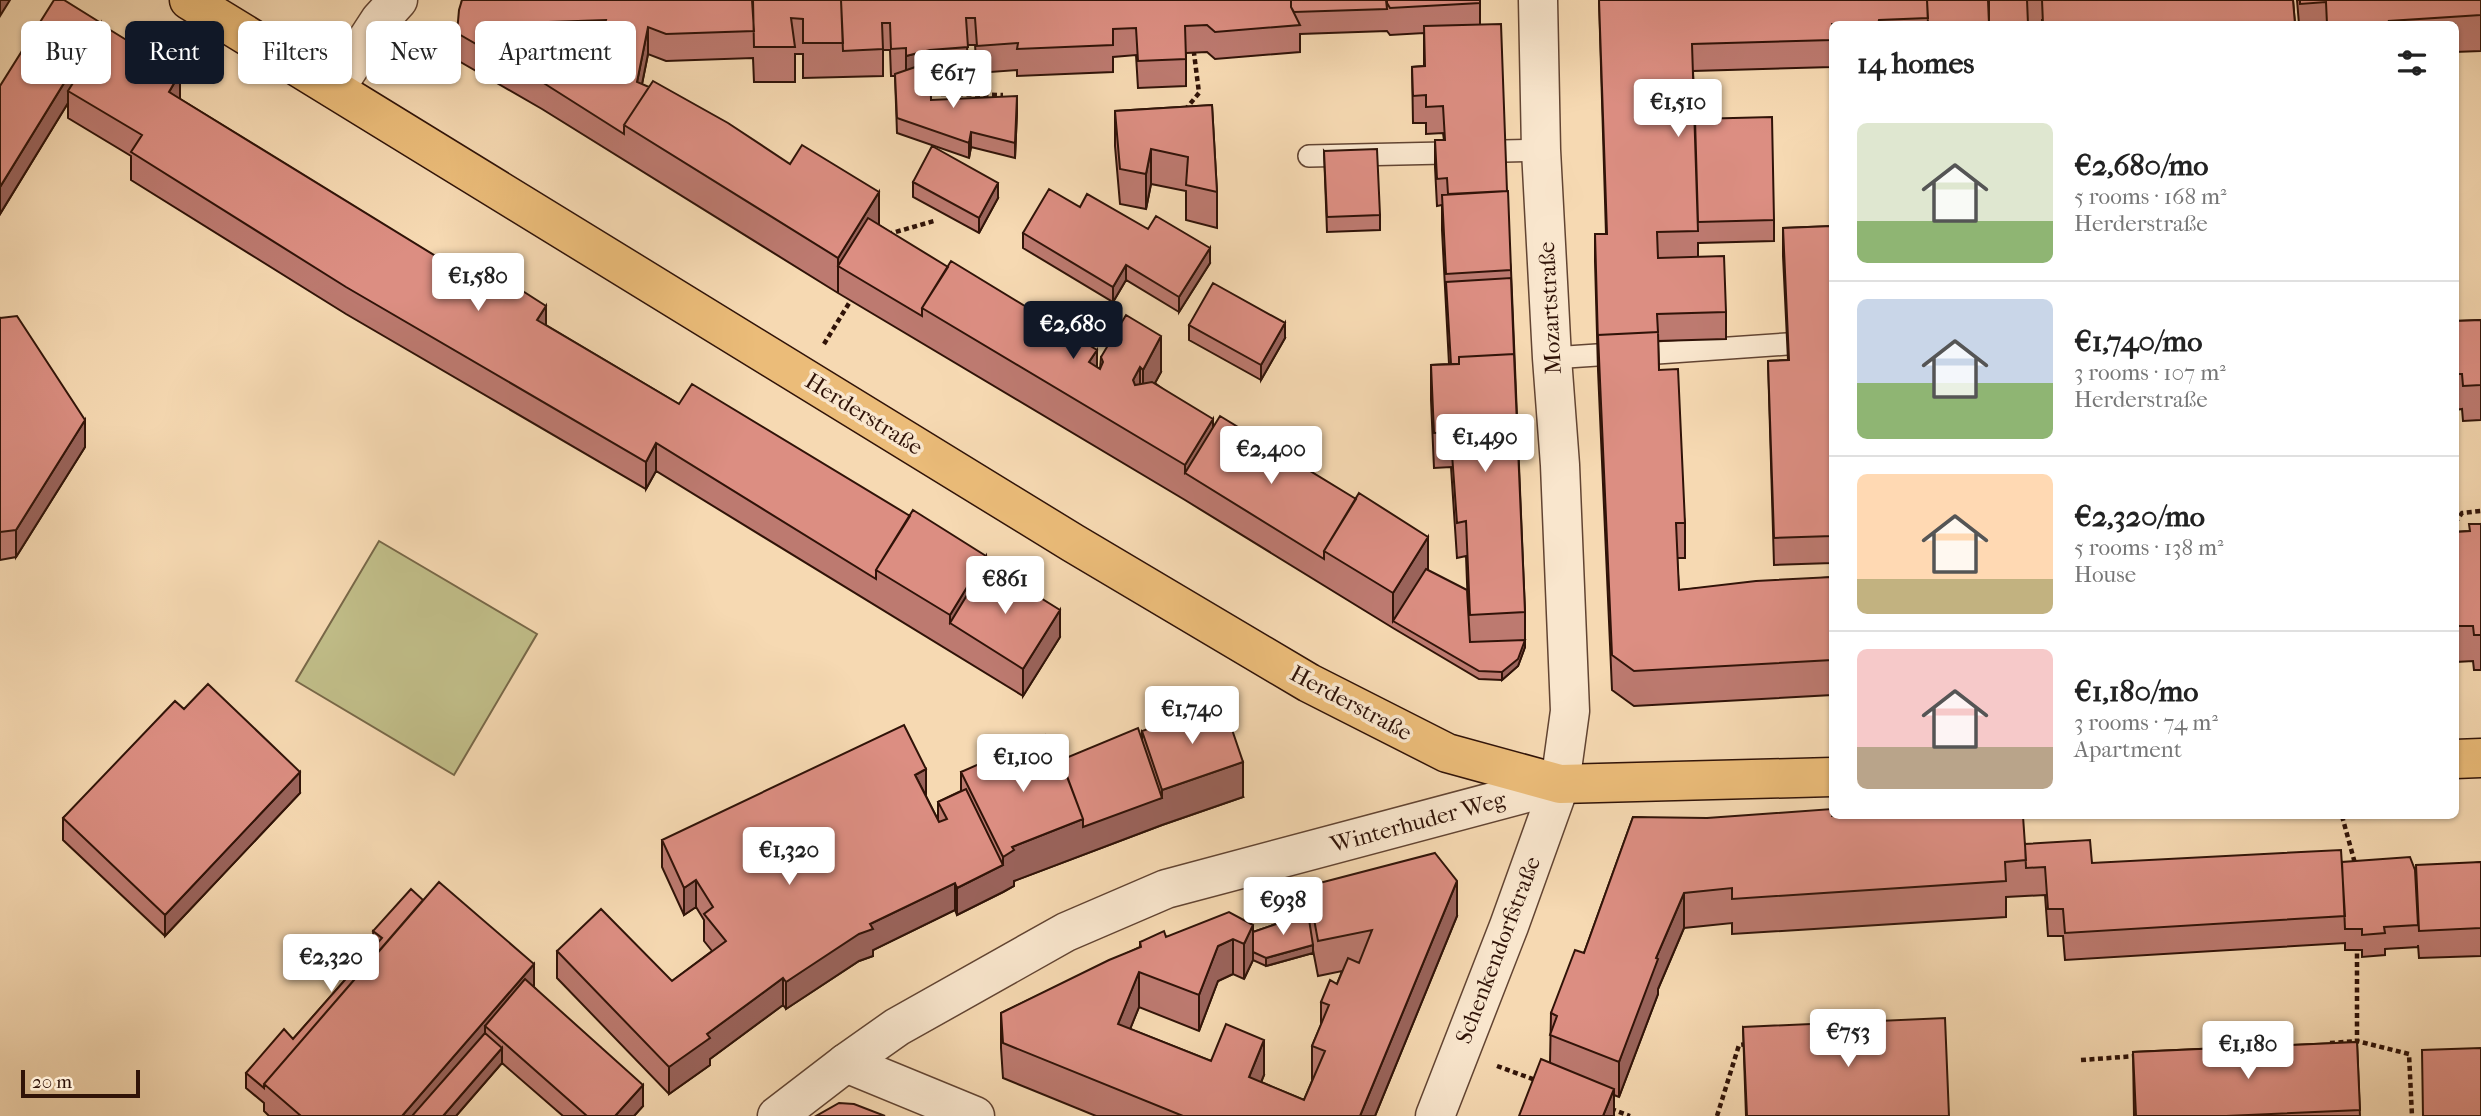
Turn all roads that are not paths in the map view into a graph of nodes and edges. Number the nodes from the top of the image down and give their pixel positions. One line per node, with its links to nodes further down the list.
1 (189, 0): 4 (main road, Herderstraße)
2 (398, 0): 4 (street)
3 (1538, 0): 5 (street, Mozartstraße)
4 (335, 89): 16 (main road, Herderstraße)
5 (1541, 150): 6 (lane); 12 (street, Mozartstraße)
6 (1504, 151)
7 (1444, 153): 8 (lane)
8 (1309, 156)
9 (1787, 344): 10 (lane)
10 (1657, 353)
11 (1597, 355): 12 (lane)
12 (1552, 358): 16 (street, Mozartstraße)
13 (2481, 758): 14 (main road)
14 (2459, 759)
15 (1829, 777): 16 (main road, Winterhuder Weg)
16 (1560, 784): 17 (street, Winterhuder Weg); 20 (street, Schenkendorfstraße)
17 (846, 1062): 18 (street, Winterhuder Weg); 19 (street)
18 (777, 1116)
19 (975, 1116)
20 (1435, 1116)

